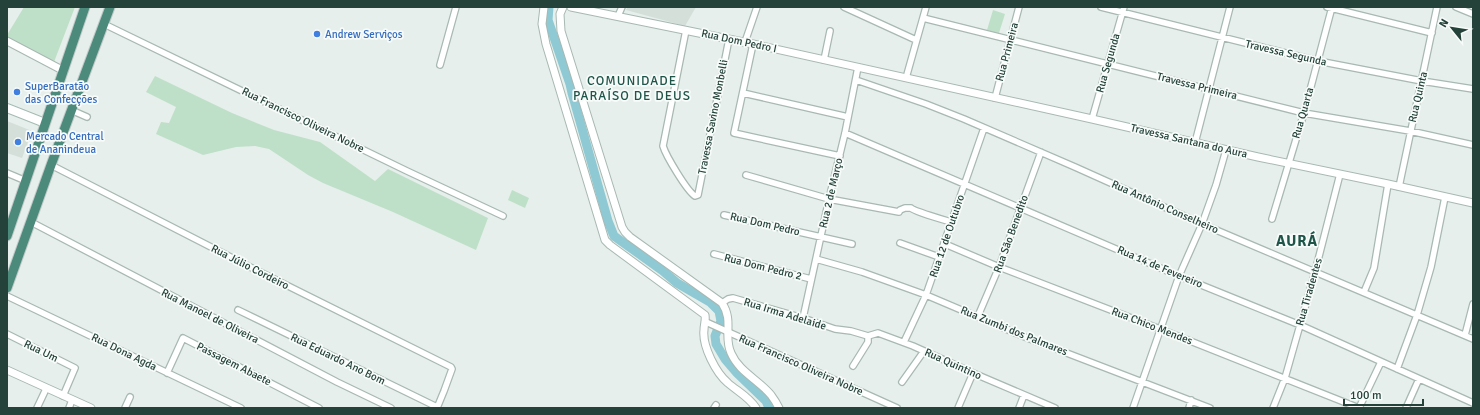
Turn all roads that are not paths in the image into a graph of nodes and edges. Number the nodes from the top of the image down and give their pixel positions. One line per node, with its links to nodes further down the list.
1 (85, 7): 36 (highway)
2 (110, 7): 21 (highway)
3 (456, 7): 33 (street)
4 (544, 7): 136 (street)
5 (563, 7): 94 (street)
6 (572, 7): 19 (street, Rua Dom Pedro I)
7 (622, 7): 19 (street)
8 (757, 7): 30 (street)
9 (844, 7): 27 (street)
10 (926, 7): 20 (street)
11 (1019, 7): 28 (street, Rua Primeira)
12 (1101, 7): 17 (street, Travessa Segunda)
13 (1230, 7): 25 (street)
14 (1330, 7): 24 (street); 32 (street, Rua Quarta)
15 (1437, 7): 24 (street, Rua Quinta)
16 (1456, 7): 18 (street)
17 (1123, 10): 25 (street, Travessa Segunda); 34 (street, Rua Segunda)
18 (1473, 14)
19 (618, 16): 22 (street, Rua Dom Pedro I)
20 (923, 18): 27 (street); 28 (street, Travessa Primeira)
21 (104, 24): 45 (highway); 73 (street, Rua Francisco Oliveira Nobre)
22 (686, 30): 26 (street, Rua Dom Pedro I); 26 (street, Travessa Savino Monbelli)
23 (830, 31): 31 (street)
24 (1432, 33): 39 (street, Rua Quinta)
25 (1222, 38): 32 (street, Travessa Segunda); 40 (street)
26 (729, 39): 30 (street, Rua Dom Pedro I)
27 (916, 40): 37 (street)
28 (1010, 40): 34 (street, Travessa Primeira); 43 (street, Rua Primeira)
29 (7, 41): 36 (street)
30 (749, 43): 31 (street, Rua Dom Pedro I); 42 (street)
31 (824, 60): 35 (street, Rua Dom Pedro I)
32 (1318, 61): 39 (street, Travessa Segunda); 46 (street, Rua Quarta)
33 (440, 64)
34 (1108, 64): 40 (street, Travessa Primeira); 49 (street, Rua Segunda)
35 (858, 68): 37 (street, Rua Dom Pedro I); 38 (street, Rua 2 de Março)
36 (64, 71): 50 (highway)
37 (906, 78): 43 (street, Travessa Santana do Aura)
38 (856, 80): 48 (street, Rua 2 de Março); 51 (street, Rua Antônio Conselheiro)
39 (1422, 80): 41 (street, Travessa Segunda); 52 (street, Rua Quinta)
40 (1209, 88): 46 (street, Travessa Primeira); 54 (street)
41 (1473, 88)
42 (743, 93): 48 (street); 58 (street)
43 (995, 98): 49 (street, Travessa Santana do Aura)
44 (7, 108): 50 (main road)
45 (71, 110): 47 (street); 60 (highway)
46 (1304, 113): 52 (street, Travessa Primeira); 59 (street, Rua Quarta)
47 (87, 117)
48 (848, 117): 53 (street, Rua 2 de Março)
49 (1092, 119): 54 (street, Travessa Santana do Aura)
50 (45, 123): 64 (highway)
51 (984, 128): 57 (street, Rua Antônio Conselheiro); 65 (street, Rua 12 de Outubro)
52 (1410, 131): 55 (street, Travessa Primeira); 67 (street, Rua Quinta)
53 (845, 133): 58 (street, Rua 2 de Março); 65 (street, Rua 14 de Fevereiro)
54 (1195, 143): 56 (street, Travessa Santana do Aura)
55 (1473, 145)
56 (1226, 150): 59 (street, Travessa Santana do Aura); 77 (street)
57 (1041, 152): 71 (street, Rua São Benedito); 77 (street, Rua Antônio Conselheiro)
58 (840, 156): 69 (street, Rua 2 de Março)
59 (1288, 164): 62 (street, Travessa Santana do Aura); 74 (street, Rua Quarta)
60 (51, 165): 75 (highway); 135 (street, Rua Júlio Cordeiro)
61 (7, 173): 64 (street)
62 (1340, 174): 66 (street, Travessa Santana do Aura); 87 (street, Rua Tiradentes)
63 (746, 175): 69 (street)
64 (26, 181): 78 (highway)
65 (965, 184): 71 (street, Rua 14 de Fevereiro); 76 (street, Rua 12 de Outubro)
66 (1388, 184): 67 (street, Travessa Santana do Aura); 91 (street)
67 (1399, 187): 68 (street, Travessa Santana do Aura)
68 (1445, 197): 70 (street, Travessa Santana do Aura); 97 (street)
69 (829, 199): 76 (street); 79 (street, Rua 2 de Março)
70 (1473, 204)
71 (1021, 207): 86 (street, Rua São Benedito); 88 (street, Rua 14 de Fevereiro)
72 (724, 215): 79 (street, Rua Dom Pedro)
73 (503, 216)
74 (1272, 219)
75 (31, 222): 90 (highway); 134 (street, Rua Manoel de Oliveira)
76 (951, 222): 82 (street, Rua 12 de Outubro)
77 (1202, 224): 87 (street, Rua Antônio Conselheiro); 88 (street)
78 (8, 231)
79 (820, 238): 81 (street, Rua Dom Pedro); 85 (street, Rua 2 de Março)
80 (900, 243): 84 (street)
81 (852, 244)
82 (945, 244): 84 (street, Rua 12 de Outubro); 86 (street, Rua Chico Mendes)
83 (714, 254): 89 (street, Rua Dom Pedro 2)
84 (939, 257): 92 (street, Rua 12 de Outubro)
85 (816, 260): 89 (street, Rua 2 de Março); 92 (street, Rua Zumbi dos Palmares)
86 (999, 267): 98 (street, Rua São Benedito); 102 (street, Rua Chico Mendes)
87 (1315, 272): 91 (street, Rua Antônio Conselheiro); 101 (street, Rua Tiradentes)
88 (1179, 276): 101 (street, Rua 14 de Fevereiro); 102 (street)
89 (811, 279): 99 (street, Rua 2 de Março)
90 (7, 288)
91 (1364, 292): 97 (street, Rua Antônio Conselheiro)
92 (926, 295): 98 (street, Rua Zumbi dos Palmares); 109 (street, Rua 12 de Outubro)
93 (7, 296): 115 (street, Rua Dona Agda)
94 (722, 303): 99 (street, Rua Irma Adelaide); 103 (street)
95 (1473, 304): 106 (street)
96 (238, 310): 135 (street, Rua Eduardo Ano Bom)
97 (1417, 315): 106 (street, Rua Antônio Conselheiro); 113 (street)
98 (978, 316): 120 (street, Rua Zumbi dos Palmares)
99 (803, 318): 104 (street, Rua Irma Adelaide)
100 (706, 322): 103 (street, Rua Francisco Oliveira Nobre)
101 (1300, 325): 111 (street, Rua 14 de Fevereiro); 117 (street, Rua Tiradentes)
102 (1160, 328): 117 (street, Rua Chico Mendes); 120 (street)
103 (725, 331): 137 (street); 138 (street, Rua Francisco Oliveira Nobre)
104 (851, 331): 107 (street, Rua Quintino)
105 (7, 334): 123 (street, Rua Um)
106 (1465, 335): 108 (street, Rua Antônio Conselheiro)
107 (868, 336): 109 (street, Rua Quintino); 112 (street)
108 (1473, 339)
109 (904, 342): 110 (street, Rua Quintino)
110 (924, 351): 116 (street, Rua Quintino); 119 (street)
111 (1381, 362): 113 (street, Rua 14 de Fevereiro); 146 (street)
112 (853, 366)
113 (1397, 369): 118 (street, Rua 14 de Fevereiro)
114 (7, 370): 121 (street)
115 (167, 373): 132 (street, Rua Dona Agda); 133 (street, Passagem Abaete)
116 (973, 373): 122 (street, Rua Quintino); 139 (street)
117 (1285, 378): 145 (street, Rua Tiradentes); 146 (street, Rua Chico Mendes)
118 (1419, 379): 127 (street, Rua 14 de Fevereiro); 147 (street)
119 (902, 382)
120 (1142, 382): 126 (street, Rua Zumbi dos Palmares); 142 (street)
121 (46, 389): 123 (street); 128 (street)
122 (1024, 395): 140 (street); 141 (street, Rua Quintino)
123 (62, 396): 125 (street)
124 (130, 397): 131 (street)
125 (72, 400): 129 (street); 130 (street)
126 (1191, 400): 143 (street); 144 (street, Rua Zumbi dos Palmares)
127 (1473, 404)
128 (37, 408)
129 (69, 408)
130 (91, 408)
131 (125, 408)
132 (241, 408)
133 (319, 408)
134 (391, 408)
135 (437, 408)
136 (756, 408)
137 (779, 408)
138 (897, 408)
139 (958, 408)
140 (1019, 408)
141 (1054, 408)
142 (1133, 408)
143 (1188, 408)
144 (1210, 408)
145 (1273, 408)
146 (1359, 408)
147 (1406, 408)

